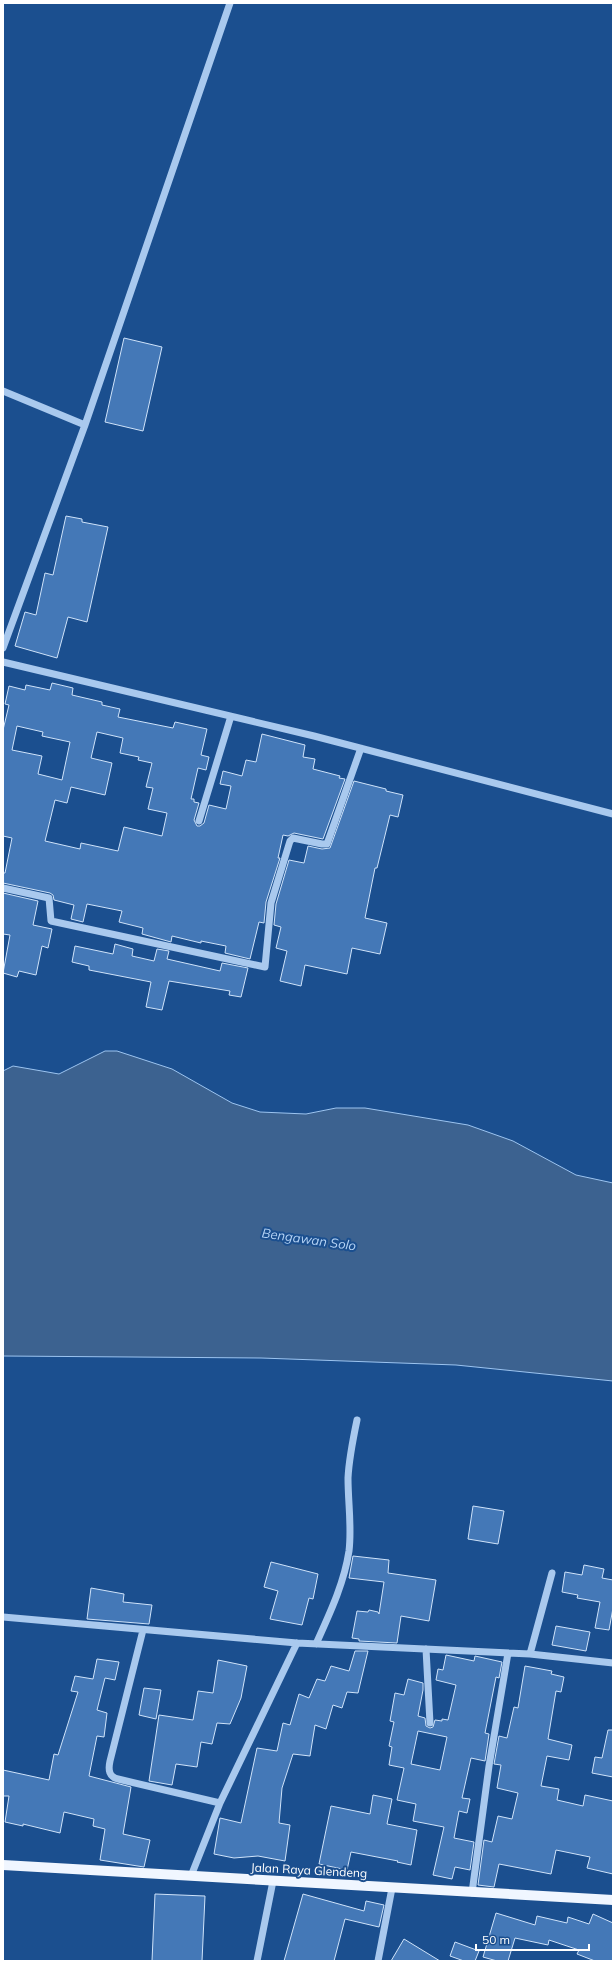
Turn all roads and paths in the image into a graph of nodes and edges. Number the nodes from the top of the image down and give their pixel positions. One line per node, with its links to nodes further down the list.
1 (230, 3): 3 (street)
2 (3, 391): 3 (street)
3 (85, 425): 4 (street)
4 (3, 648)
5 (3, 662): 6 (street)
6 (231, 716): 7 (street); 9 (street)
7 (361, 748): 8 (street); 10 (street)
8 (613, 814)
9 (199, 820)
10 (3, 888)
11 (357, 1420): 16 (street)
12 (552, 1573): 19 (street)
13 (3, 1617): 14 (street)
14 (143, 1630): 15 (street); 22 (street)
15 (297, 1643): 16 (street); 22 (street)
16 (316, 1644): 17 (street)
17 (426, 1649): 18 (street); 21 (street)
18 (508, 1652): 19 (street); 27 (street)
19 (530, 1654): 20 (street)
20 (613, 1663)
21 (430, 1723)
22 (220, 1803): 24 (street)
23 (3, 1865): 24 (main road, Jalan Raya Glendeng)
24 (191, 1876): 25 (main road, Jalan Raya Glendeng)
25 (273, 1881): 26 (main road, Jalan Raya Glendeng); 29 (street)
26 (392, 1888): 27 (main road, Jalan Raya Glendeng); 30 (street)
27 (472, 1893): 28 (main road, Jalan Raya Glendeng)
28 (613, 1900)
29 (257, 1961)
30 (378, 1961)

